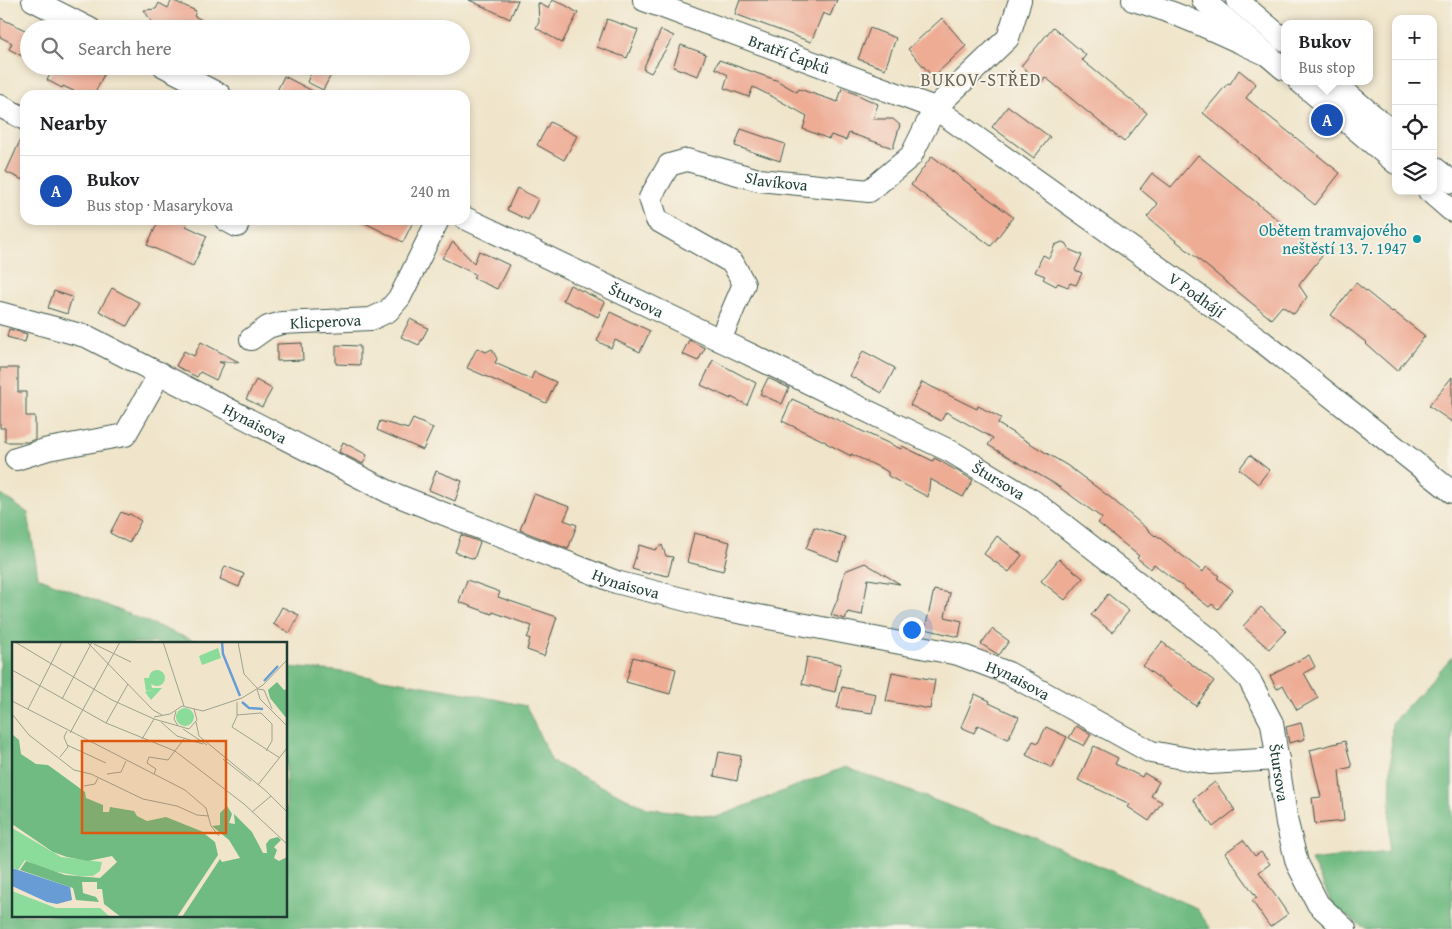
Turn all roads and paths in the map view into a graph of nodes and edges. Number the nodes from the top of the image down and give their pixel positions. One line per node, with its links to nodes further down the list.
1 (33, 0): 7 (street)
2 (644, 0): 14 (street, Bratří Čapků)
3 (1020, 0): 14 (street, Slavíkova)
4 (1133, 0): 8 (street)
5 (1203, 0): 8 (street)
6 (1238, 0): 8 (street)
7 (72, 20)
8 (1279, 55)
9 (181, 75): 12 (street)
10 (1304, 85): 17 (street)
11 (1337, 85): 16 (street)
12 (210, 90)
13 (0, 106): 15 (street)
14 (935, 108): 26 (street, Slavíkova); 29 (street, V Podhájí)
15 (20, 116)
16 (1392, 132)
17 (1392, 160)
18 (1437, 170): 19 (street)
19 (1452, 182)
20 (1434, 195): 21 (street)
21 (1452, 211)
22 (470, 220): 26 (street, Štursova)
23 (436, 225): 25 (street, Klicperova)
24 (0, 313): 27 (street, Hynaisova)
25 (251, 339)
26 (720, 340): 30 (street, Štursova)
27 (160, 373): 28 (street); 30 (street, Hynaisova)
28 (16, 459)
29 (1452, 492)
30 (1278, 759): 31 (street, Štursova)
31 (1345, 929)

